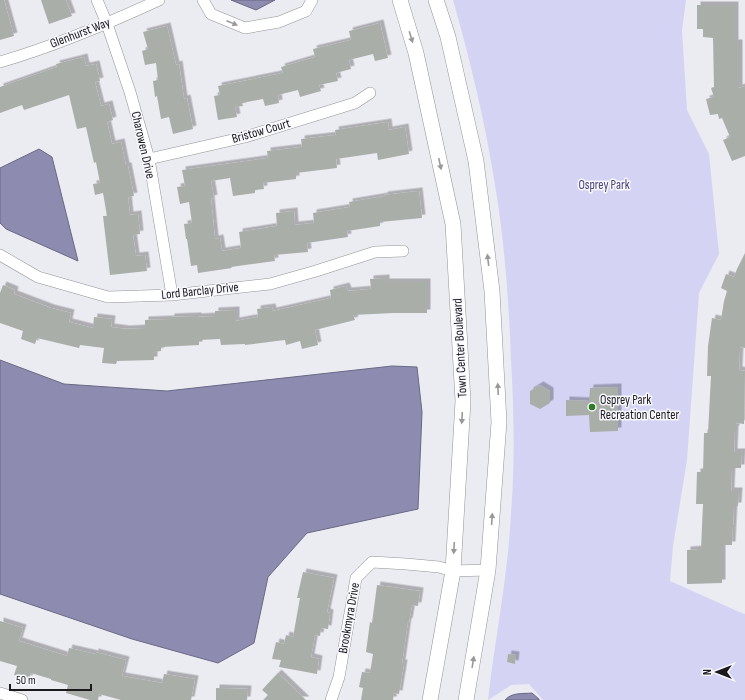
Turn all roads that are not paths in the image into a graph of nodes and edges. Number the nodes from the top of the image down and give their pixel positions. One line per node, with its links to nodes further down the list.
1 (97, 0): 7 (street, Charowen Drive)
2 (159, 0): 7 (street, Glenhurst Way)
3 (203, 0): 4 (street, one-way to 4)
4 (312, 0)
5 (400, 0): 15 (street, Town Center Boulevard, one-way to 15)
6 (436, 0): 14 (street, one-way to 6)
7 (107, 24): 8 (street, Glenhurst Way); 10 (street, Charowen Drive)
8 (0, 62)
9 (370, 93): 10 (street, Bristow Court)
10 (149, 159): 13 (street, Charowen Drive)
11 (404, 251): 13 (street, Lord Barclay Drive)
12 (0, 254): 13 (street, Lord Barclay Drive)
13 (172, 294)
14 (488, 570): 15 (street, Brookmyra Drive); 20 (street, one-way to 14)
15 (453, 571): 18 (street, Brookmyra Drive); 19 (street, Town Center Boulevard)
16 (0, 693): 17 (street)
17 (22, 700)
18 (331, 700)
19 (430, 700)
20 (466, 700)

